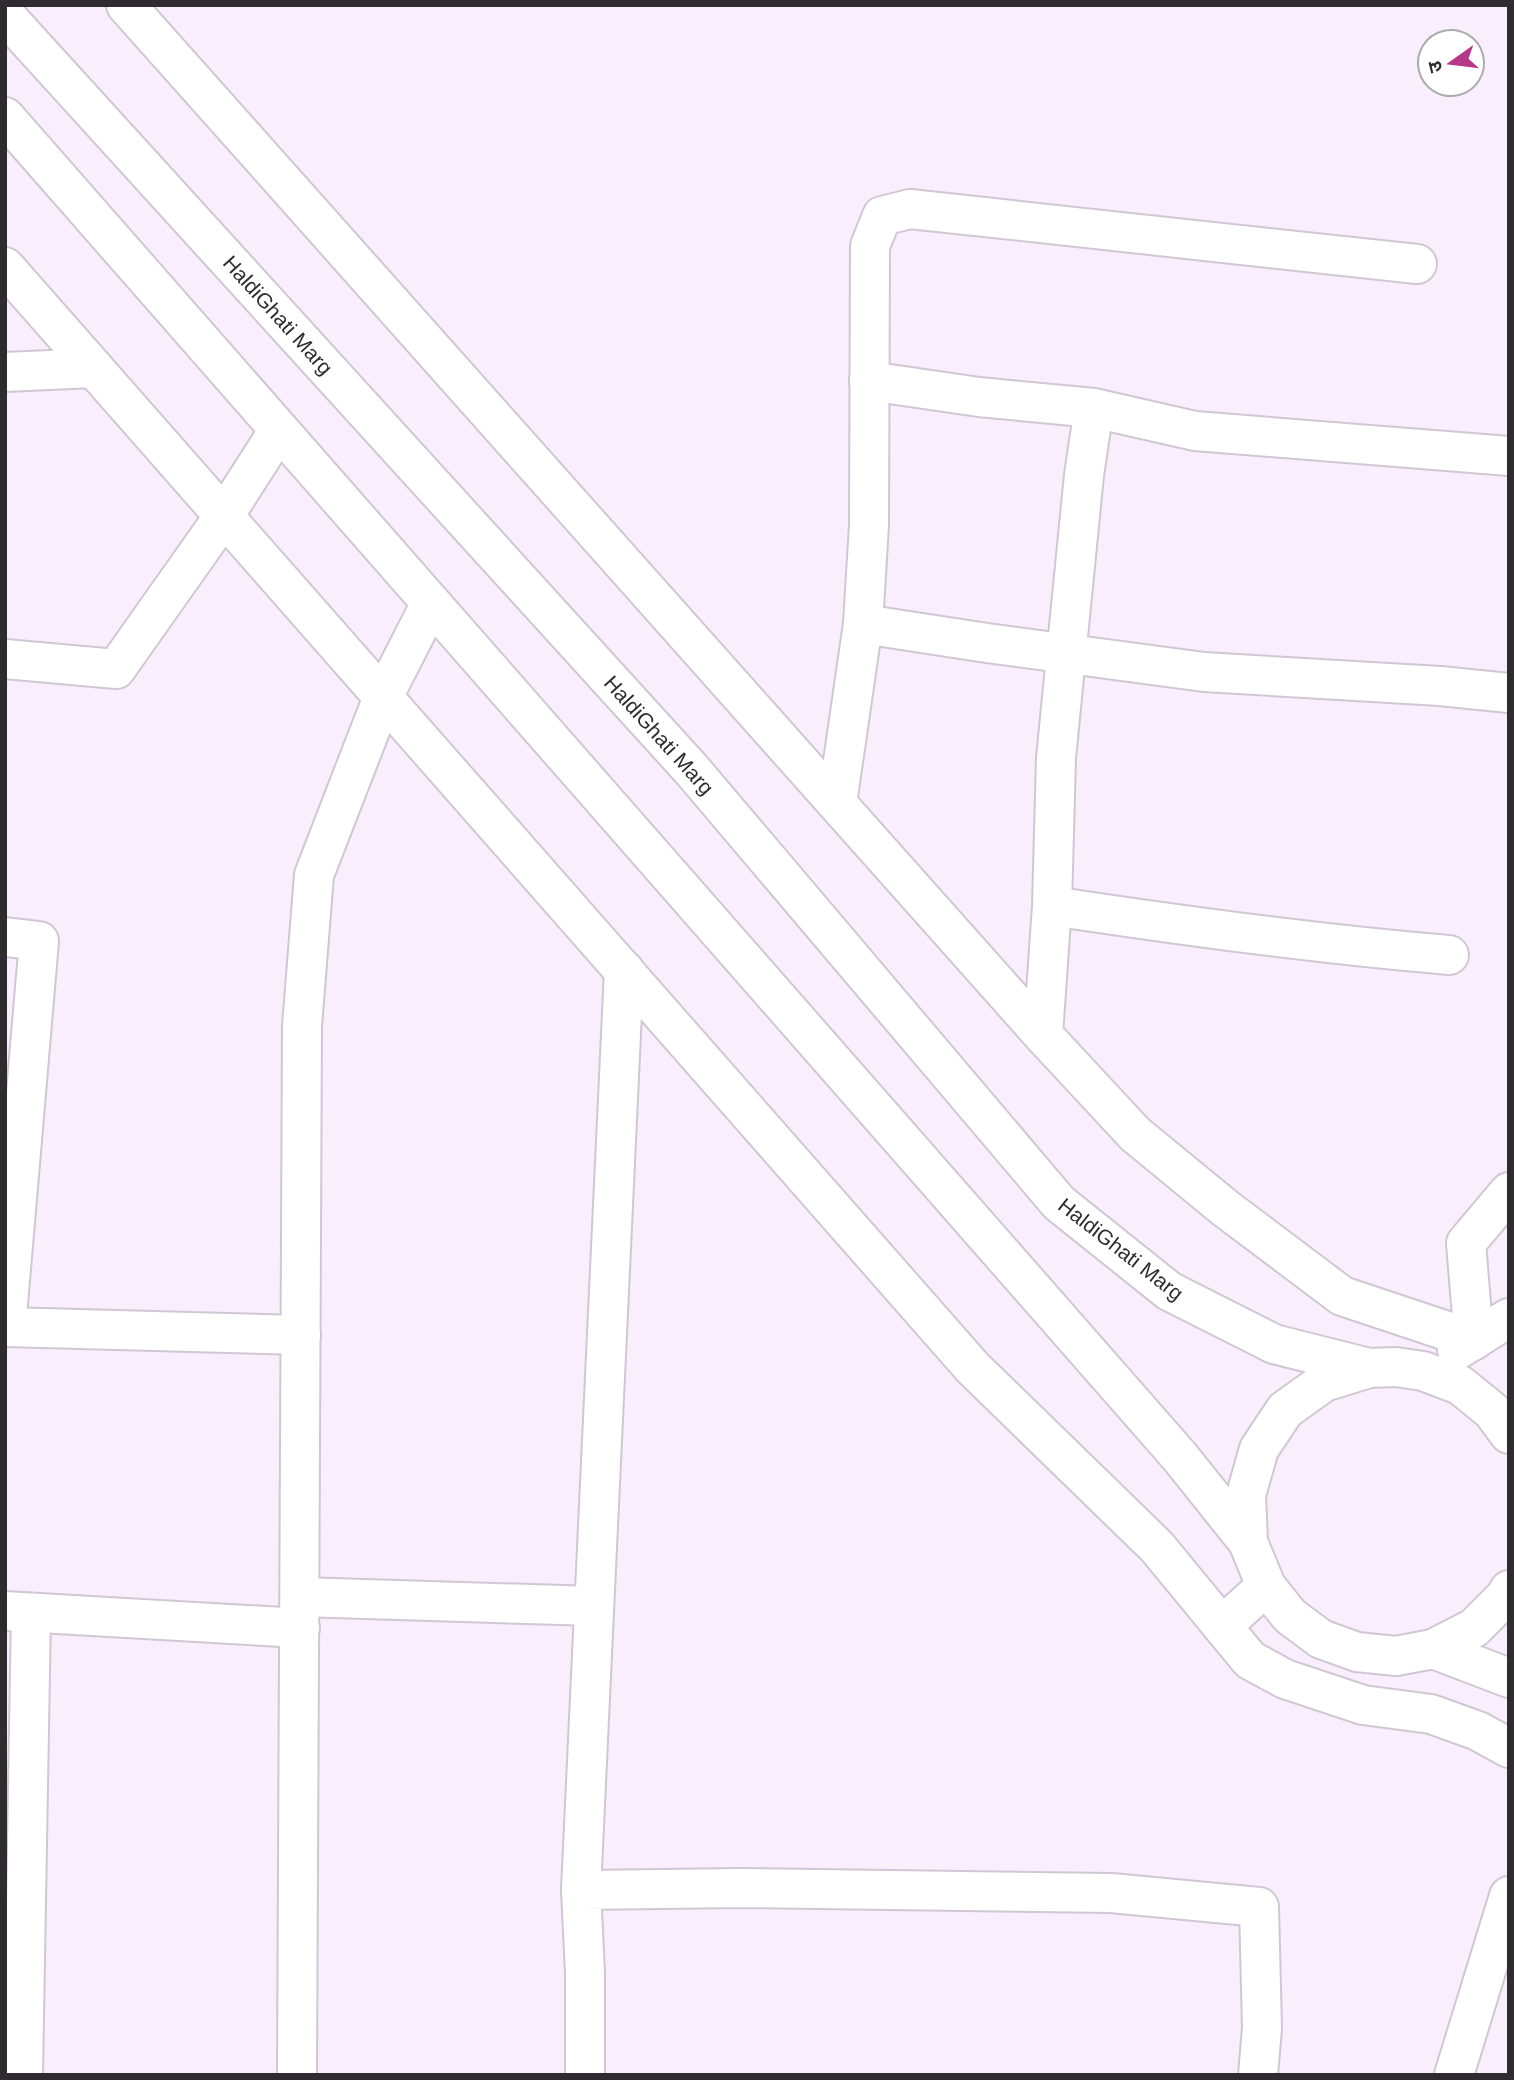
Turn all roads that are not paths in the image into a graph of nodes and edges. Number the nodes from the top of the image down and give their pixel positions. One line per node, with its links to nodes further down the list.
1 (126, 5): 19 (street)
2 (5, 15): 30 (street, HaldiGhati Marg)
3 (5, 117): 10 (street)
4 (1417, 264): 8 (street)
5 (5, 267): 6 (street)
6 (94, 368): 7 (street); 12 (street)
7 (5, 372)
8 (869, 381): 9 (street); 14 (street)
9 (1094, 408): 11 (street); 15 (street)
10 (279, 430): 12 (street); 13 (street)
11 (1509, 456)
12 (224, 516): 16 (street); 18 (street)
13 (431, 603): 18 (street); 33 (street)
14 (863, 624): 15 (street); 19 (street)
15 (1066, 654): 17 (street); 20 (street)
16 (5, 659)
17 (1509, 693)
18 (383, 697): 23 (street); 28 (street)
19 (837, 803): 24 (street)
20 (1052, 906): 22 (street); 24 (street)
21 (5, 937): 27 (street)
22 (1449, 955)
23 (624, 970): 36 (street); 39 (street)
24 (1043, 1035): 29 (street)
25 (1509, 1192): 29 (street)
26 (1509, 1318): 29 (street)
27 (5, 1327): 28 (street)
28 (301, 1335): 38 (street)
29 (1474, 1340): 31 (street)
30 (1369, 1368): 31 (street); 33 (street)
31 (1423, 1371): 32 (street)
32 (1509, 1434)
33 (1248, 1542): 34 (street)
34 (1266, 1586): 39 (street); 40 (street)
35 (1509, 1590): 40 (street)
36 (594, 1606): 38 (street); 43 (street)
37 (18, 1612): 38 (street); 45 (street)
38 (300, 1613): 46 (street)
39 (1222, 1626): 42 (street)
40 (1433, 1649): 41 (street)
41 (1509, 1678)
42 (1509, 1748)
43 (581, 1890): 47 (street); 48 (street)
44 (1509, 1896): 49 (street)
45 (23, 2075)
46 (298, 2075)
47 (585, 2075)
48 (1258, 2075)
49 (1454, 2075)

